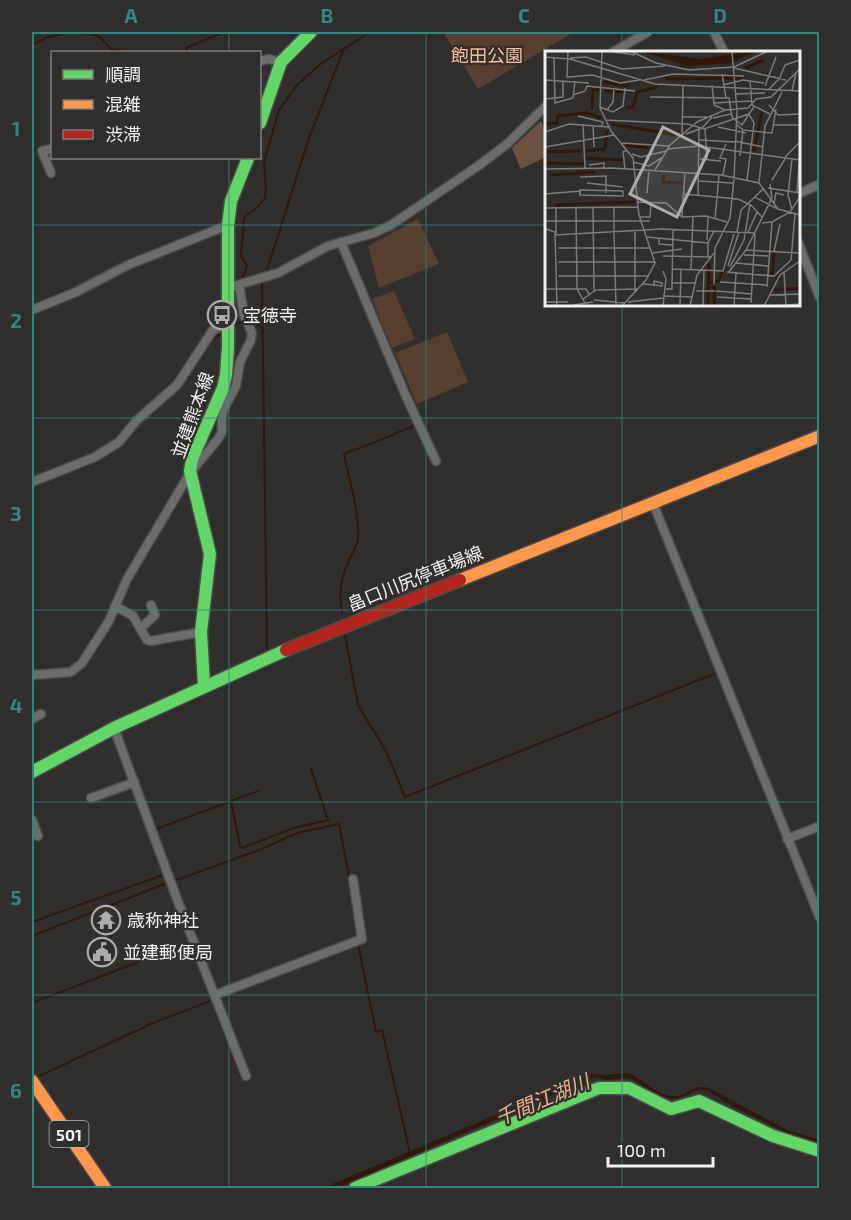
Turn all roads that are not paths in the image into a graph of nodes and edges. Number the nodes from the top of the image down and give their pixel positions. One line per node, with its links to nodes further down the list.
1 (311, 32): 7 (main road)
2 (648, 32): 4 (street)
3 (714, 32): 5 (street)
4 (615, 51)
5 (724, 51)
6 (261, 61): 7 (street)
7 (281, 62): 8 (main road)
8 (262, 106)
9 (545, 107): 16 (street)
10 (51, 149): 12 (street)
11 (248, 159): 15 (main road, 並建熊本線)
12 (51, 173)
13 (819, 184): 14 (street)
14 (800, 193)
15 (228, 225): 18 (main road, 並建熊本線); 20 (street)
16 (341, 242): 18 (street); 23 (street)
17 (800, 247): 19 (street)
18 (238, 285): 21 (main road, 並建熊本線); 24 (street)
19 (819, 298)
20 (32, 310)
21 (228, 323): 24 (main road, 並建熊本線); 25 (street)
22 (819, 436): 26 (main road, 畠口川尻停車場線)
23 (436, 461)
24 (190, 473): 28 (street); 30 (main road, 並建熊本線)
25 (32, 482)
26 (653, 503): 32 (main road, 畠口川尻停車場線); 42 (street)
27 (151, 605): 29 (street)
28 (115, 606): 29 (street); 31 (street)
29 (141, 628): 30 (street)
30 (201, 632): 32 (main road, 並建熊本線)
31 (32, 675)
32 (204, 685): 35 (main road, 畠口川尻停車場線)
33 (41, 714): 34 (street)
34 (32, 718)
35 (114, 728): 36 (main road, 畠口川尻停車場線); 37 (street)
36 (32, 772)
37 (135, 782): 38 (street); 45 (street)
38 (91, 798)
39 (32, 820): 41 (street)
40 (819, 826): 42 (street)
41 (38, 836)
42 (787, 839): 44 (street)
43 (353, 879): 45 (street)
44 (819, 918)
45 (215, 995): 46 (street)
46 (246, 1077)
47 (32, 1081): 50 (main road, 501)
48 (819, 1151): 49 (main road)
49 (363, 1187)
50 (105, 1188)

